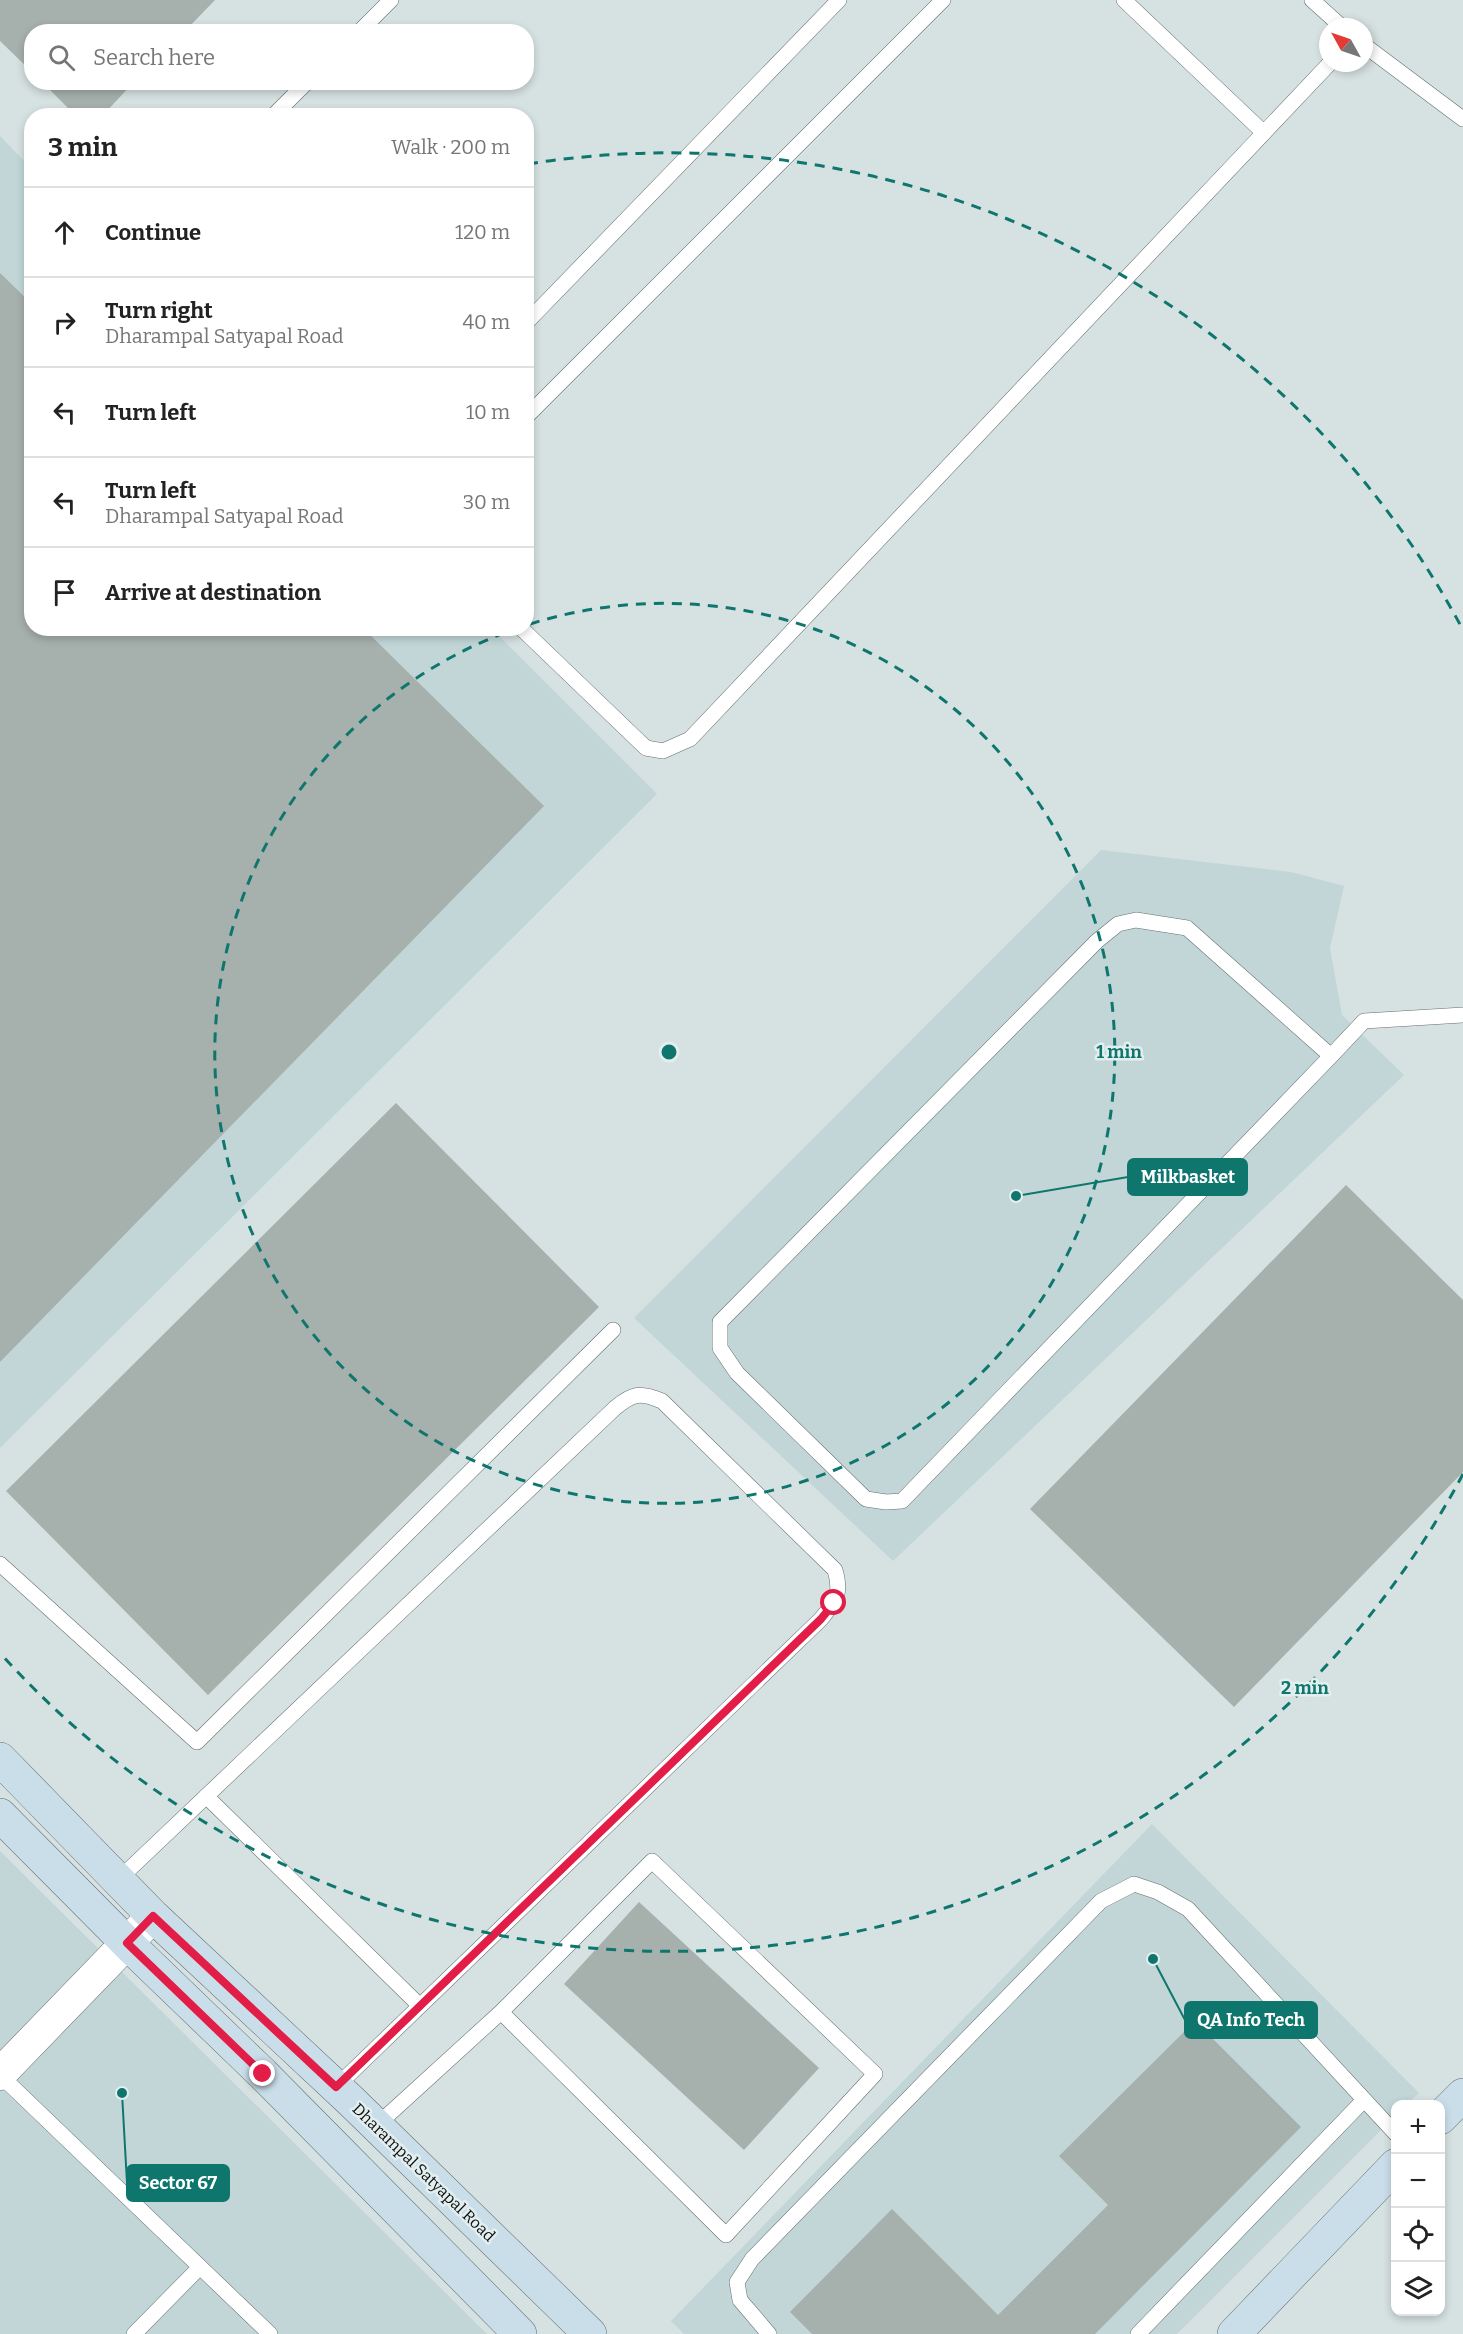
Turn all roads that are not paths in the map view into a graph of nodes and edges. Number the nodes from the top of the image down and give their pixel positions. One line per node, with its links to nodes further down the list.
1 (390, 0): 7 (lane)
2 (839, 0): 14 (lane)
3 (943, 0): 15 (lane)
4 (1124, 0): 13 (lane)
5 (1312, 0): 6 (lane)
6 (1332, 18)
7 (367, 24)
8 (1373, 52): 12 (lane)
9 (1322, 72): 13 (lane)
10 (299, 90): 11 (lane)
11 (281, 108)
12 (1463, 119)
13 (1264, 133): 16 (lane)
14 (534, 315)
15 (534, 409)
16 (529, 636)
17 (1463, 1015): 18 (lane)
18 (1331, 1056): 18 (lane)
19 (613, 1330): 20 (lane)
20 (0, 1564)
21 (0, 1759): 24 (street, Dharampal Satyapal Road)
22 (206, 1796): 24 (lane); 27 (lane); 27 (lane)
23 (0, 1815): 26 (street)
24 (118, 1880): 25 (street, Dharampal Satyapal Road)
25 (153, 1916): 26 (street); 30 (street, Dharampal Satyapal Road)
26 (127, 1943): 29 (street); 40 (street)
27 (420, 2006): 30 (lane)
28 (501, 2012): 28 (lane); 34 (lane)
29 (0, 2074): 37 (lane)
30 (336, 2087): 34 (street, Dharampal Satyapal Road)
31 (1463, 2095): 33 (street)
32 (1364, 2100): 35 (lane); 42 (lane); 43 (lane)
33 (1445, 2113)
34 (376, 2126): 41 (street, Dharampal Satyapal Road)
35 (1391, 2130)
36 (1391, 2169): 44 (street)
37 (200, 2267): 38 (lane); 39 (lane)
38 (134, 2334)
39 (270, 2334)
40 (520, 2334)
41 (590, 2334)
42 (769, 2334)
43 (1138, 2334)
44 (1234, 2334)

